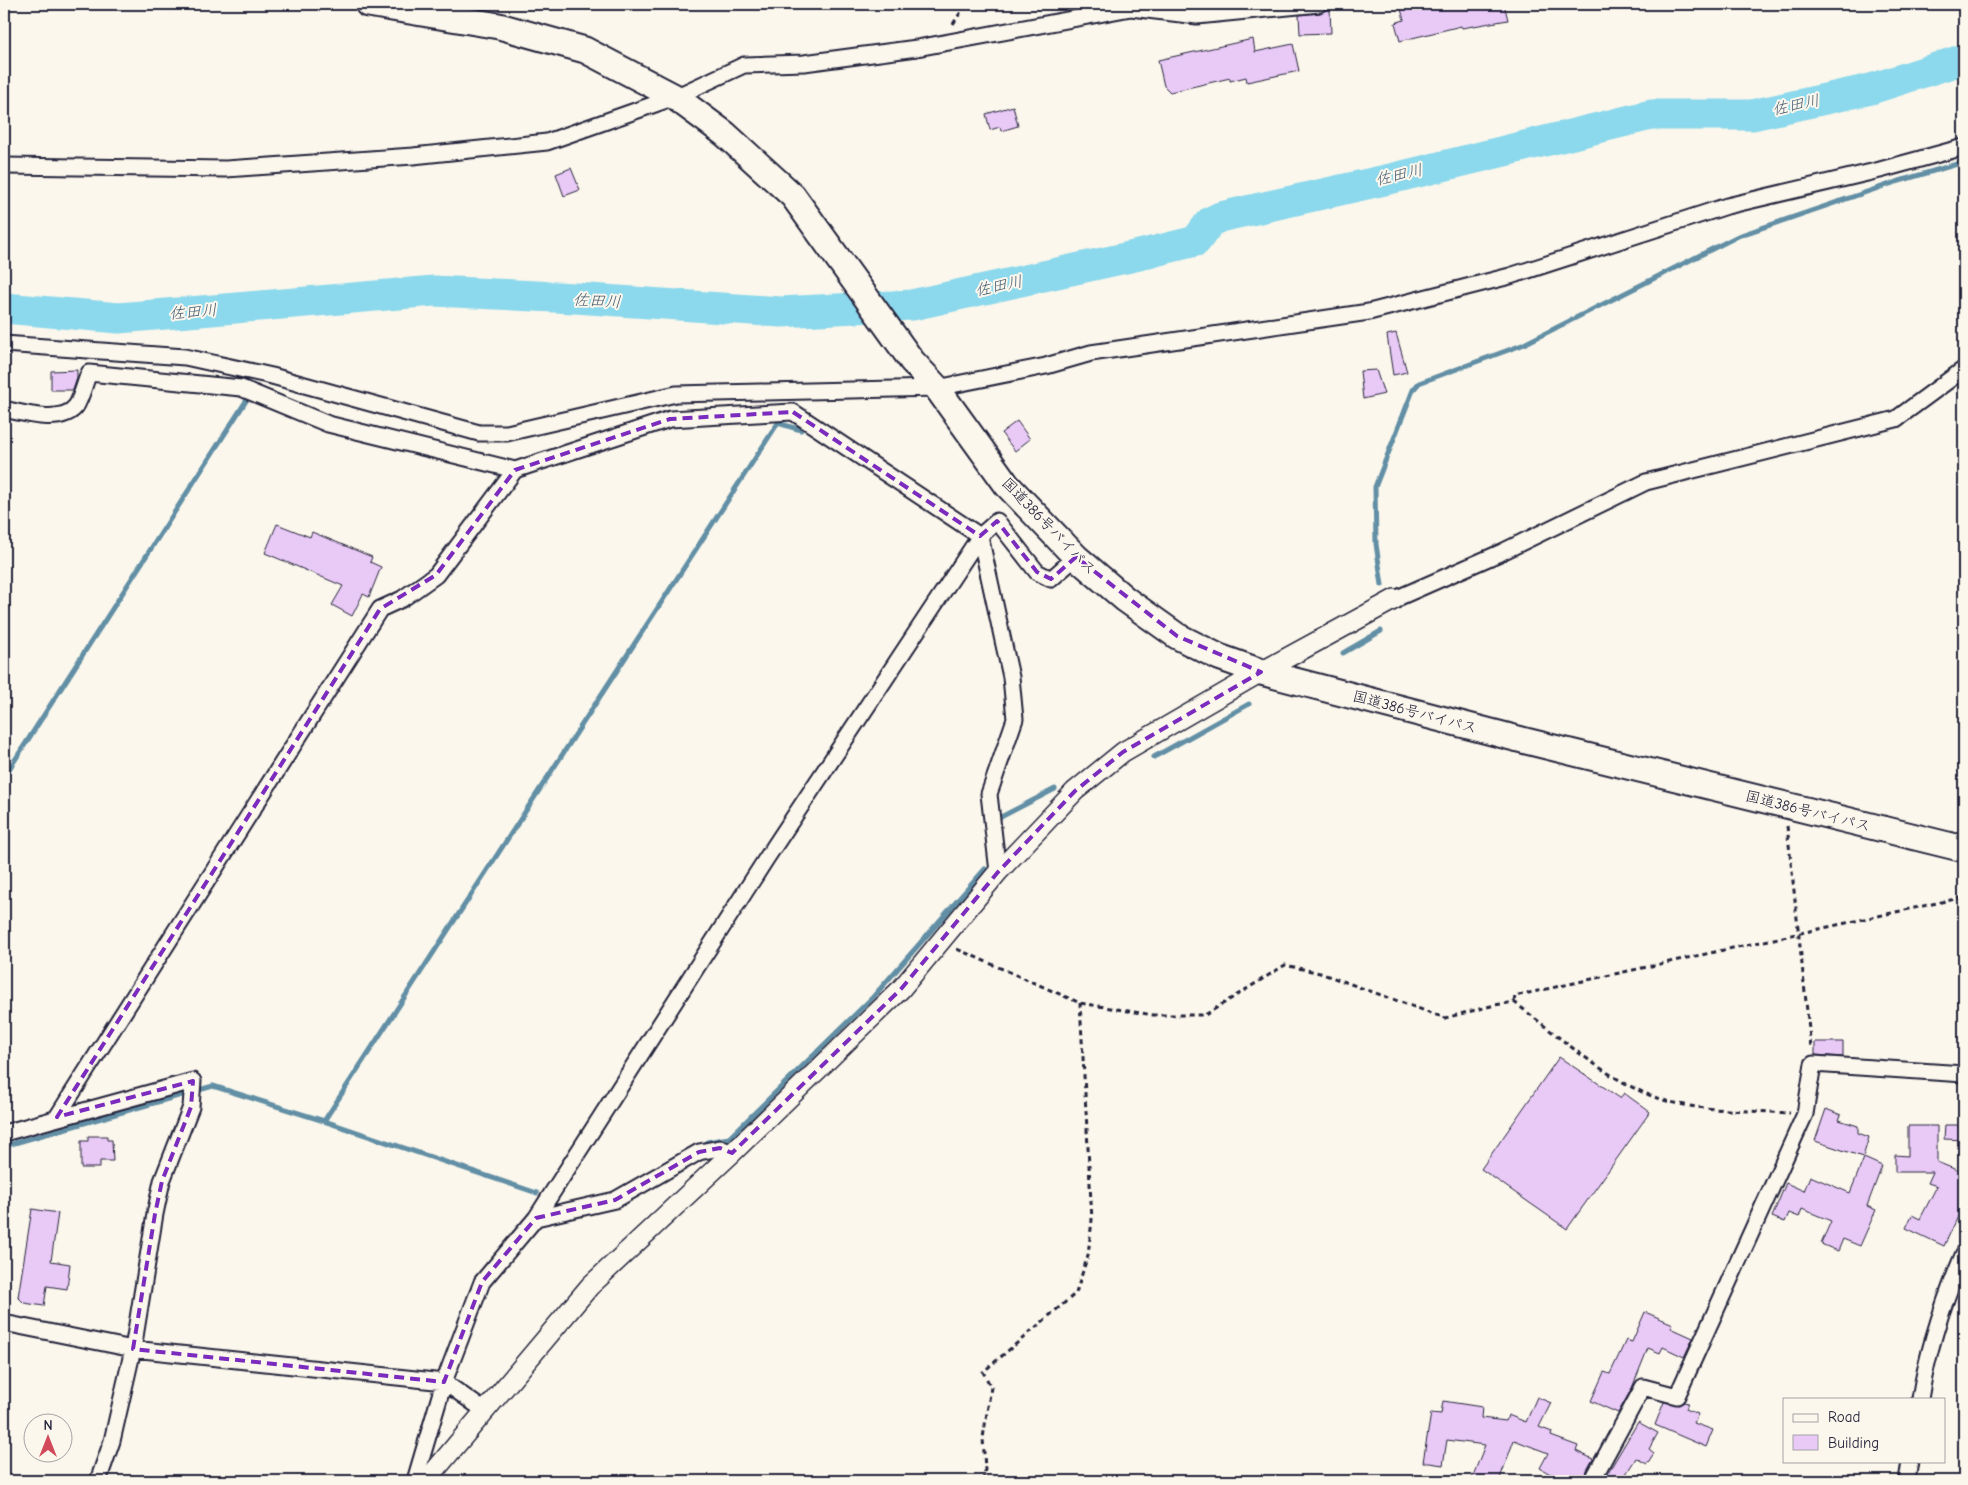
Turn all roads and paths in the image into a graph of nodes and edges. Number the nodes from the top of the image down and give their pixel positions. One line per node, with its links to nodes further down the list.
1 (368, 4): 3 (highway, 国道386号バイパス)
2 (1319, 4): 3 (street)
3 (675, 98): 5 (street); 8 (highway, 国道386号バイパス)
4 (1964, 147): 8 (street)
5 (4, 166)
6 (4, 344): 8 (street)
7 (1964, 369): 13 (street)
8 (937, 388): 12 (highway, 国道386号バイパス)
9 (4, 409): 10 (street)
10 (515, 470): 11 (street); 26 (street)
11 (980, 536): 12 (street); 17 (street); 29 (street)
12 (1076, 557): 14 (highway, 国道386号バイパス)
13 (1395, 599): 14 (street)
14 (1261, 672): 15 (highway, 国道386号バイパス); 17 (street)
15 (1785, 805): 16 (highway, 国道386号バイパス); 19 (path)
16 (1964, 849)
17 (998, 872): 20 (street)
18 (1964, 897): 19 (path)
19 (1798, 934): 21 (path); 23 (path)
20 (940, 942): 22 (path); 28 (street)
21 (1514, 1002): 22 (path); 25 (path)
22 (1080, 1003): 40 (path)
23 (1813, 1064): 24 (street); 25 (street)
24 (1964, 1074)
25 (1805, 1114): 41 (street)
26 (57, 1117): 27 (street); 32 (street)
27 (4, 1133)
28 (732, 1153): 29 (street); 35 (street)
29 (536, 1218): 33 (street)
30 (1964, 1253): 34 (street)
31 (4, 1323): 32 (street)
32 (133, 1349): 33 (street); 37 (street)
33 (444, 1382): 35 (street); 38 (street)
34 (1920, 1398)
35 (485, 1411): 39 (street)
36 (1910, 1462): 42 (street)
37 (98, 1481)
38 (418, 1481)
39 (426, 1481)
40 (983, 1481)
41 (1592, 1481)
42 (1907, 1481)

